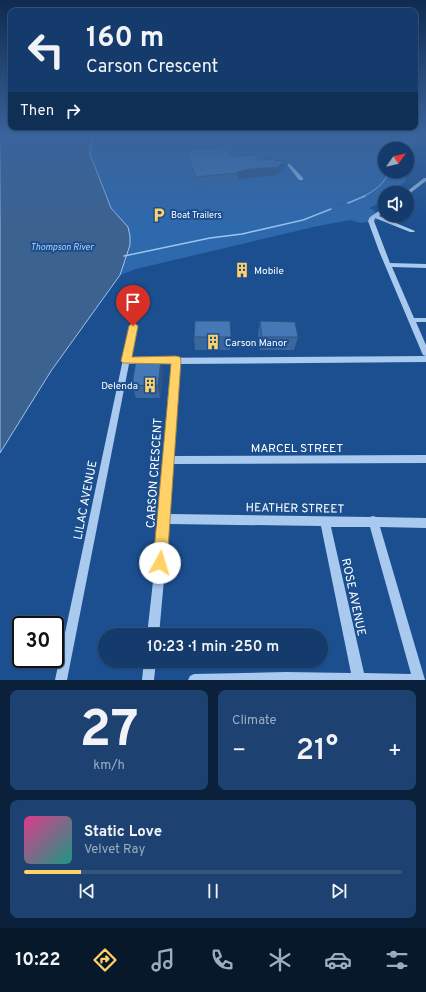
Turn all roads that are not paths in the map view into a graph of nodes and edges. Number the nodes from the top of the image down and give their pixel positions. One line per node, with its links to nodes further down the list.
1 (289, 166): 2 (street)
2 (301, 179)
3 (426, 179): 4 (street)
4 (414, 188)
5 (378, 215): 6 (street)
6 (373, 219): 7 (street); 8 (street)
7 (412, 232)
8 (388, 265): 9 (street); 10 (street)
9 (426, 266)
10 (412, 320): 11 (street); 13 (street)
11 (426, 320)
12 (133, 326): 16 (street, LILAC AVENUE)
13 (426, 353)
14 (426, 359): 15 (street)
15 (176, 360): 16 (street); 18 (street, CARSON CRESCENT)
16 (126, 361): 27 (street, LILAC AVENUE)
17 (426, 459): 18 (street, MARCEL STREET)
18 (169, 460): 19 (street, CARSON CRESCENT)
19 (164, 519): 20 (street, HEATHER STREET); 23 (street, CARSON CRESCENT)
20 (325, 521): 21 (street, HEATHER STREET); 26 (street, ROSE AVENUE)
21 (373, 521): 22 (street, HEATHER STREET); 31 (street)
22 (426, 522)
23 (153, 628)
24 (149, 668): 28 (street)
25 (286, 679): 26 (street); 29 (street)
26 (359, 679): 30 (street)
27 (61, 680)
28 (148, 680)
29 (194, 680)
30 (413, 680)
31 (419, 680)

